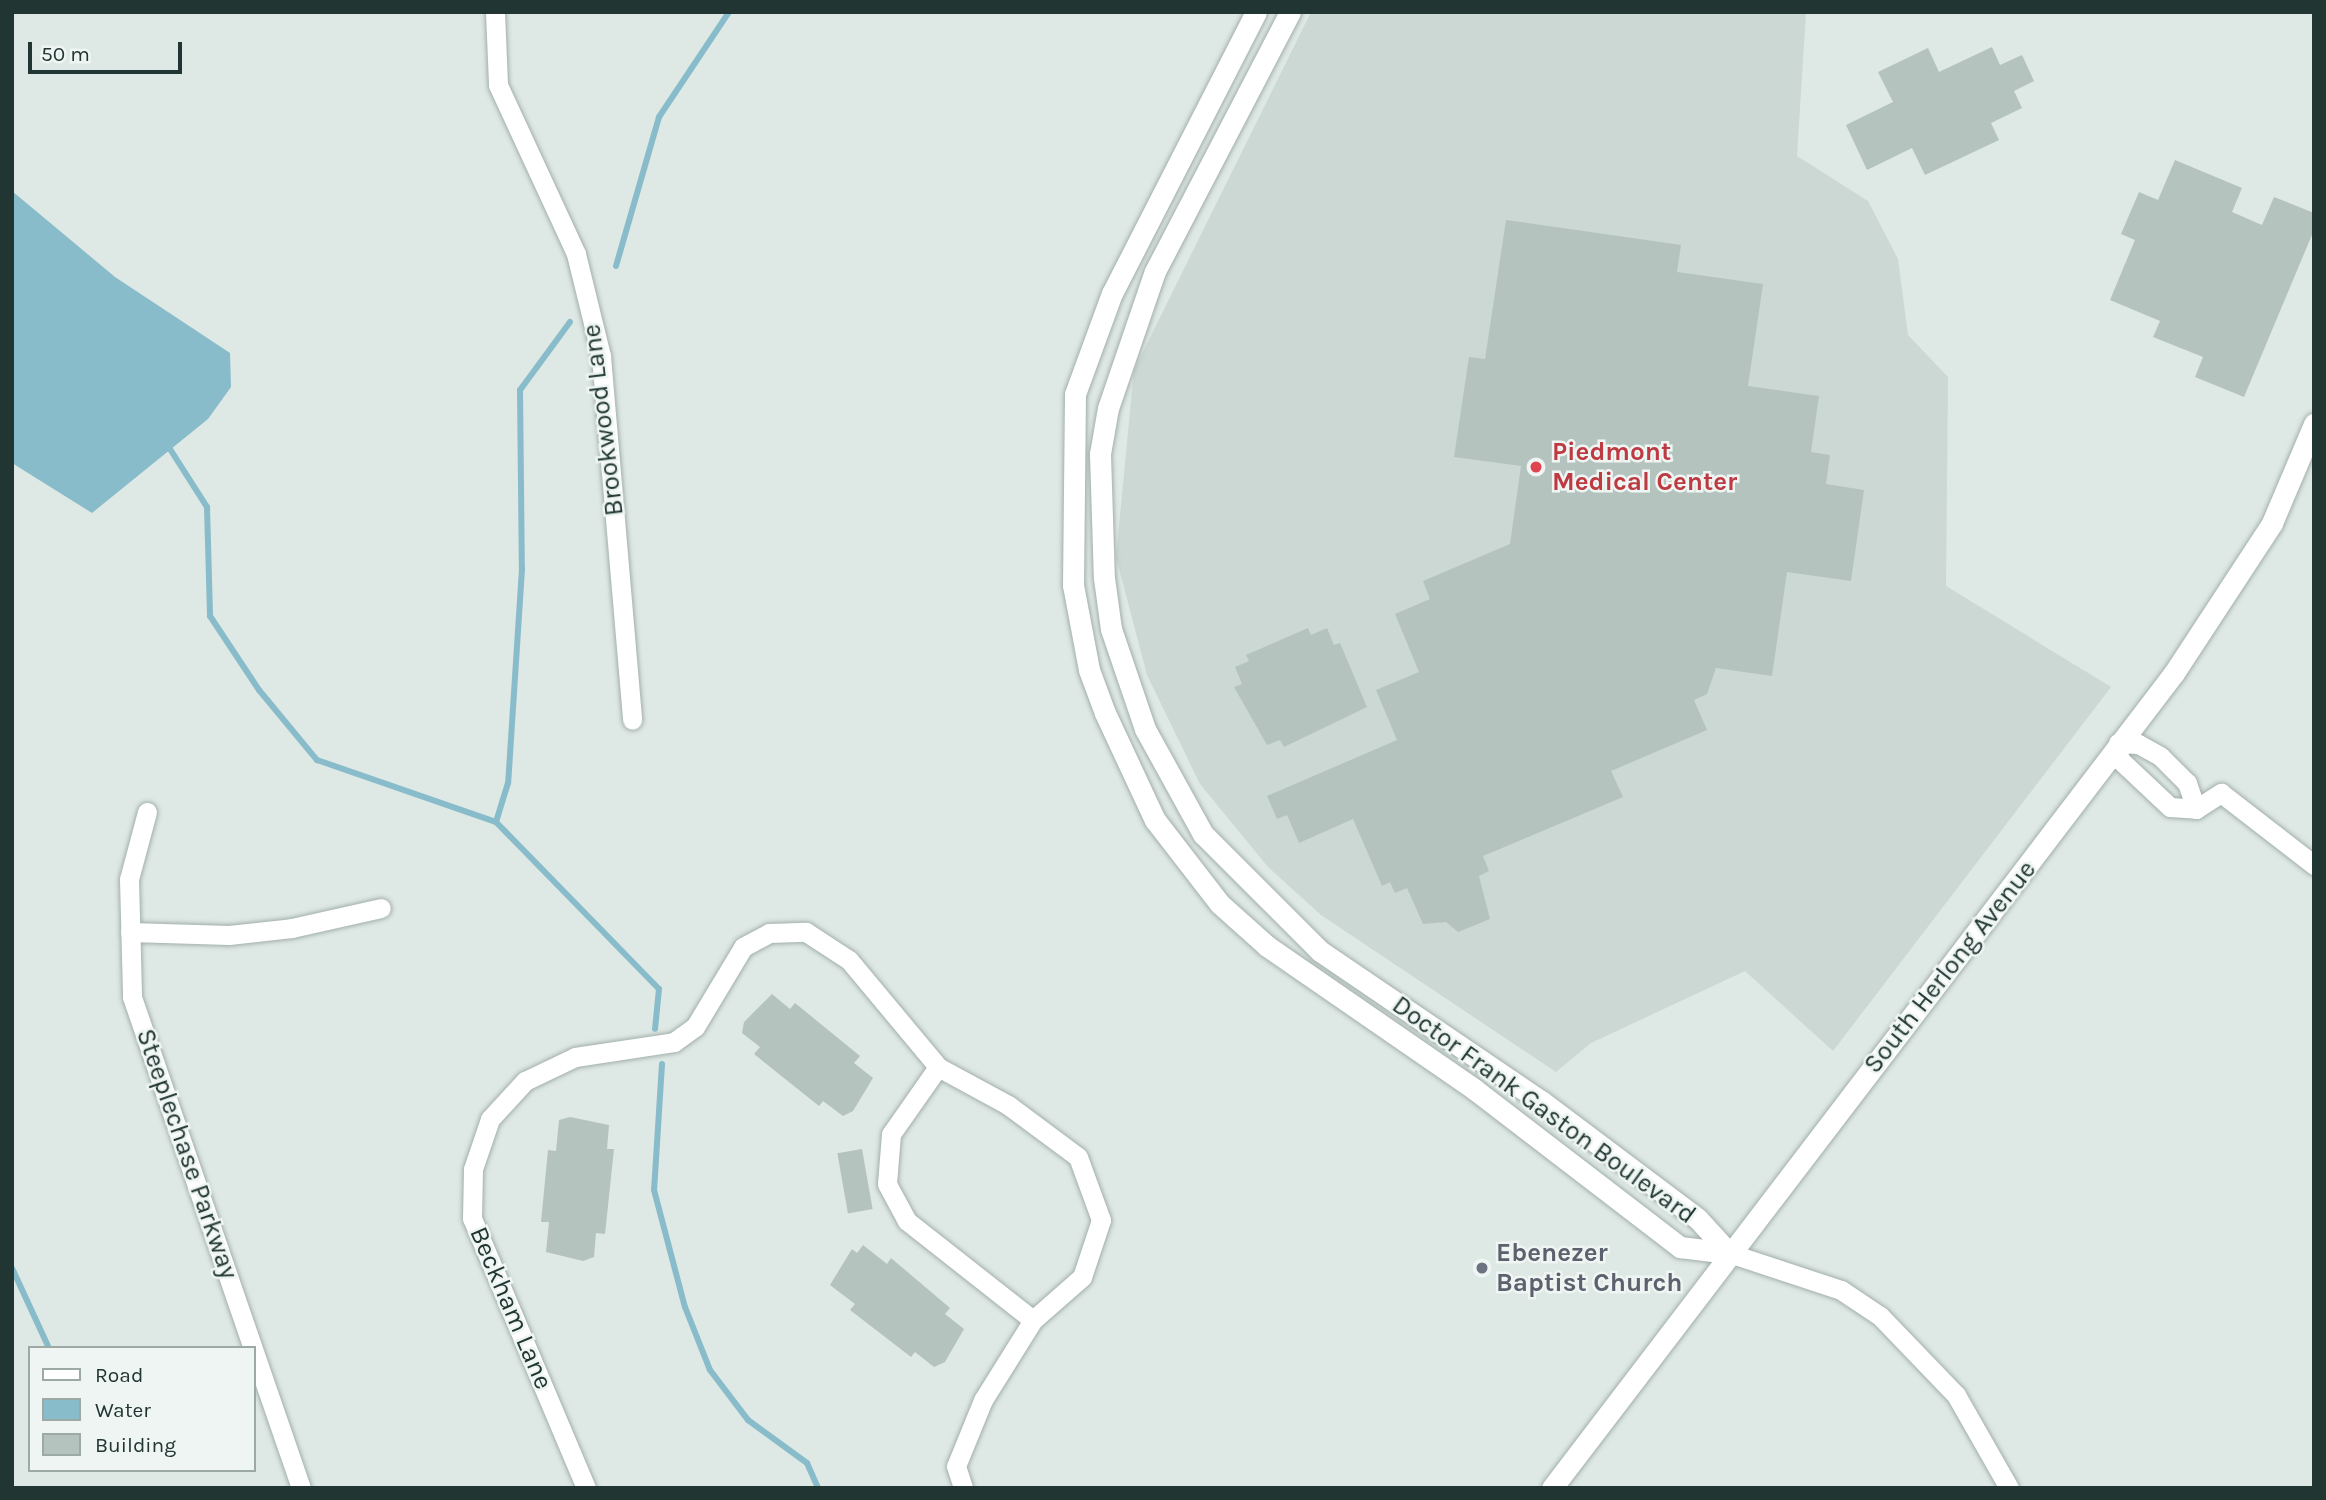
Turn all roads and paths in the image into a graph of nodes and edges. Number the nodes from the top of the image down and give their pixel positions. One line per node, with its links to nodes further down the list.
1 (495, 12): 6 (street, Brookwood Lane)
2 (1256, 12): 14 (street, Doctor Frank Gaston Boulevard)
3 (1290, 12): 14 (street, Doctor Frank Gaston Boulevard)
4 (2314, 425): 5 (street, South Herlong Avenue)
5 (2309, 450): 7 (street, South Herlong Avenue)
6 (632, 720)
7 (2118, 743): 8 (street); 8 (street); 14 (street, South Herlong Avenue)
8 (2196, 809): 10 (street)
9 (147, 812): 12 (street, Steeplechase Parkway)
10 (2314, 865)
11 (381, 908): 12 (street)
12 (130, 932): 16 (street, Steeplechase Parkway)
13 (938, 1067): 15 (street); 15 (street, Beckham Lane); 19 (street, Beckham Lane)
14 (1729, 1253): 21 (street, South Herlong Avenue); 22 (street)
15 (1033, 1320): 20 (street, Beckham Lane)
16 (252, 1346)
17 (256, 1357): 18 (street, Steeplechase Parkway)
18 (301, 1488)
19 (586, 1488)
20 (962, 1488)
21 (1552, 1488)
22 (2009, 1488)

